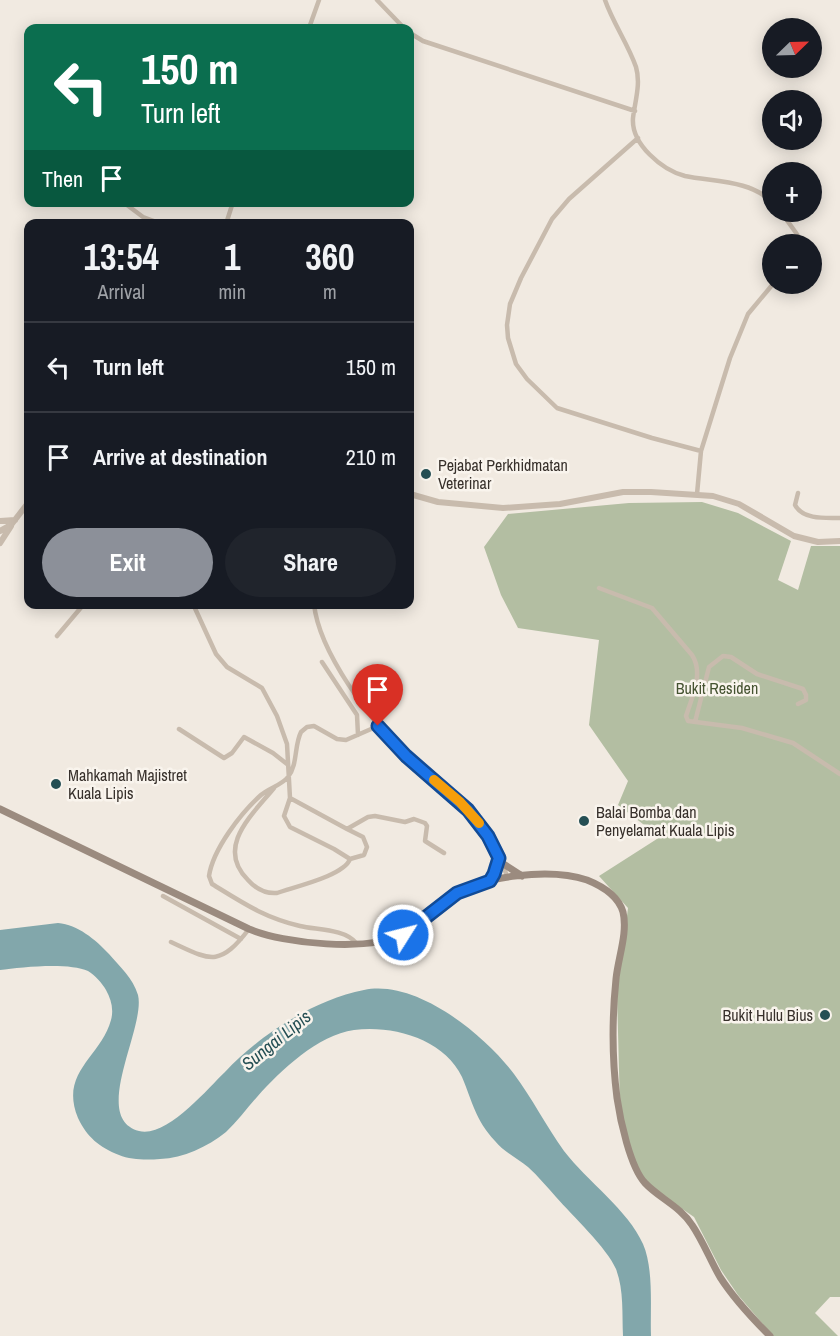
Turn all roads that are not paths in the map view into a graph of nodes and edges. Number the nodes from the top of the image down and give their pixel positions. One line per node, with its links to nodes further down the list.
1 (319, 0): 4 (street)
2 (377, 0): 5 (street)
3 (605, 0): 7 (street)
4 (310, 24)
5 (400, 24)
6 (414, 35): 7 (street)
7 (635, 111): 8 (street)
8 (638, 138): 9 (street); 13 (street)
9 (762, 194)
10 (130, 207): 11 (street)
11 (148, 219)
12 (765, 294): 13 (street)
13 (701, 451): 15 (street)
14 (798, 493): 18 (street)
15 (697, 494): 16 (street); 22 (street)
16 (414, 495)
17 (24, 508): 20 (street)
18 (840, 518)
19 (0, 521): 20 (street)
20 (13, 523): 21 (street); 23 (street)
21 (0, 531)
22 (840, 541)
23 (0, 543)
24 (599, 588): 31 (street)
25 (80, 609): 28 (street)
26 (195, 609): 35 (street)
27 (315, 609): 32 (street)
28 (57, 636)
29 (322, 662): 34 (street)
30 (798, 704): 31 (street)
31 (695, 722): 36 (street)
32 (378, 726): 34 (street); 44 (street)
33 (179, 729): 35 (street)
34 (358, 735): 37 (street)
35 (287, 764): 37 (street)
36 (840, 774)
37 (288, 777): 38 (street); 39 (street)
38 (276, 786): 43 (street); 52 (street)
39 (290, 798): 41 (street); 43 (street)
40 (0, 809): 49 (main road)
41 (347, 830): 42 (street); 43 (street)
42 (444, 853)
43 (350, 859)
44 (501, 861): 45 (main road); 46 (street); 47 (main road)
45 (522, 876): 46 (main road); 53 (main road)
46 (508, 878): 47 (main road)
47 (490, 881): 52 (main road)
48 (163, 896): 50 (street)
49 (249, 929): 50 (street); 52 (main road)
50 (241, 939): 51 (street)
51 (171, 942)
52 (356, 943)
53 (770, 1336)

